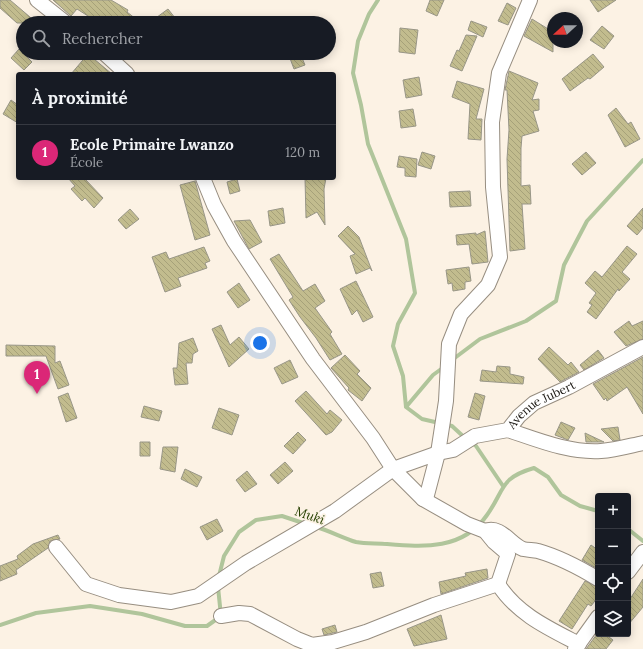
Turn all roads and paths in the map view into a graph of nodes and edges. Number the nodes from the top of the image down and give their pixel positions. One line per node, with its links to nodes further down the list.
1 (37, 0): 3 (street)
2 (530, 0): 10 (street)
3 (57, 16)
4 (112, 60): 5 (street)
5 (125, 72)
6 (204, 180): 11 (street)
7 (643, 346): 8 (street, Avenue Jubert)
8 (508, 430): 9 (street); 10 (street, Avenue Jubert)
9 (643, 443)
10 (438, 453): 11 (street, Avenue Jubert); 12 (street)
11 (393, 469): 12 (street); 14 (street, Avenue Jubert)
12 (423, 499): 13 (street)
13 (485, 531): 15 (street); 17 (street)
14 (56, 547)
15 (522, 549): 17 (street); 19 (street)
16 (643, 552): 18 (street)
17 (508, 554): 20 (street)
18 (631, 568)
19 (595, 577)
20 (498, 584): 21 (street); 23 (street)
21 (221, 616)
22 (595, 621): 23 (street)
23 (577, 647)

